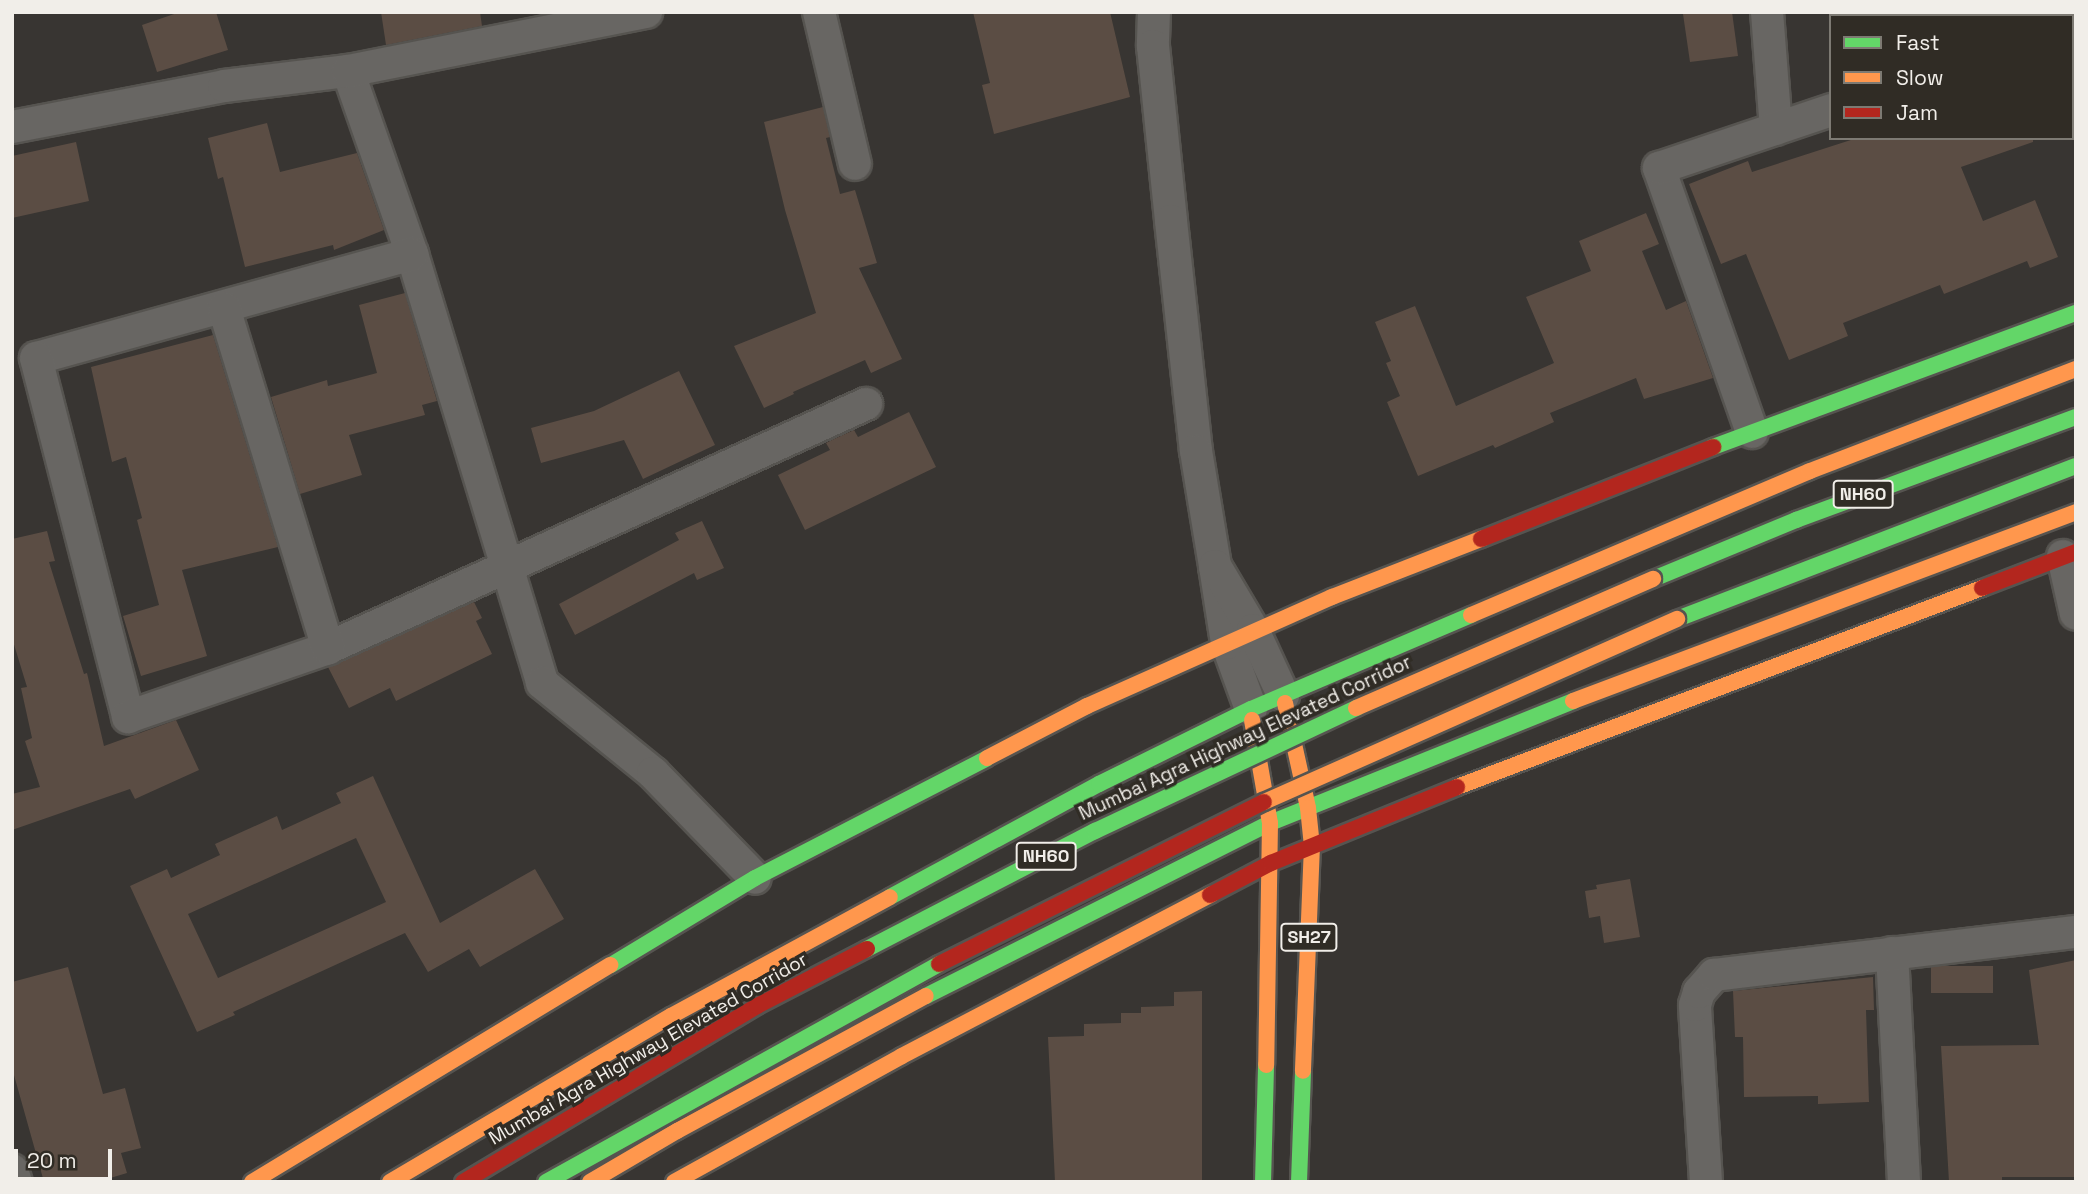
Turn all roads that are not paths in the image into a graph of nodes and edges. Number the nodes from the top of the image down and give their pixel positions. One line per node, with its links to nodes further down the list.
1 (646, 12): 5 (street)
2 (819, 12): 9 (street)
3 (1154, 12): 22 (street)
4 (1768, 12): 8 (street)
5 (348, 71): 7 (street); 10 (street)
6 (1829, 111): 8 (street)
7 (12, 127)
8 (1776, 128): 16 (street)
9 (855, 164)
10 (412, 254): 11 (street); 20 (street)
11 (224, 308): 23 (street); 23 (street)
12 (2076, 313): 16 (main road)
13 (2076, 369): 24 (main road)
14 (866, 404): 20 (street)
15 (2076, 417): 37 (main road, Mumbai Agra Highway Elevated Corridor / NH60, bridge)
16 (1752, 432): 22 (main road)
17 (2076, 466): 38 (main road, NH60, bridge)
18 (2076, 512): 26 (main road)
19 (2069, 554): 21 (street); 28 (main road)
20 (506, 566): 23 (street); 30 (street)
21 (2076, 614)
22 (1240, 636): 24 (street); 25 (street); 30 (main road)
23 (328, 648)
24 (1283, 695): 25 (main road); 26 (main road, SH27)
25 (1251, 709): 27 (main road, SH27); 36 (main road)
26 (1308, 808): 27 (main road); 28 (main road, SH27)
27 (1270, 823): 29 (main road, SH27); 39 (main road)
28 (1312, 845): 29 (main road); 42 (main road, SH27)
29 (1271, 863): 40 (main road); 41 (main road, SH27)
30 (755, 878): 35 (main road)
31 (2076, 932): 32 (street)
32 (1892, 953): 43 (street); 44 (street)
33 (12, 1170): 34 (street)
34 (16, 1182)
35 (252, 1182)
36 (390, 1182)
37 (463, 1182)
38 (546, 1182)
39 (590, 1182)
40 (674, 1182)
41 (1264, 1182)
42 (1299, 1182)
43 (1706, 1182)
44 (1904, 1182)

